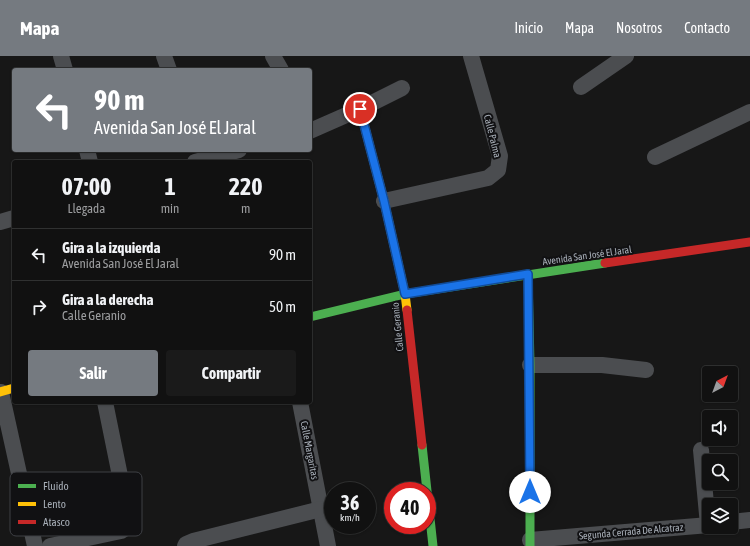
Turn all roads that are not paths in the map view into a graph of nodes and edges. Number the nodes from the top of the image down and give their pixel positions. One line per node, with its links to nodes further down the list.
1 (61, 56): 6 (street)
2 (164, 56): 7 (street)
3 (273, 56): 8 (street)
4 (471, 56): 17 (street, Calle Palma)
5 (626, 56): 9 (street)
6 (64, 68)
7 (168, 68)
8 (280, 68)
9 (581, 87)
10 (402, 88): 11 (street)
11 (360, 109): 13 (street); 17 (street, Calle Geranio)
12 (750, 112): 16 (street)
13 (312, 129)
14 (227, 152): 15 (street)
15 (198, 157)
16 (655, 157)
17 (384, 201): 22 (street, Calle Geranio)
18 (12, 219): 19 (street)
19 (0, 222)
20 (750, 242): 21 (street, Avenida San José El Jaral)
21 (528, 274): 22 (street, Avenida San José El Jaral); 24 (street)
22 (405, 294): 23 (street, Avenida San José El Jaral); 44 (street, Calle Geranio)
23 (312, 317)
24 (530, 365): 25 (street); 39 (street)
25 (646, 370)
26 (5, 390): 30 (street)
27 (105, 404): 31 (street)
28 (300, 404): 33 (street, Calle Margaritas)
29 (701, 450): 32 (street)
30 (21, 472)
31 (119, 472)
32 (705, 498)
33 (321, 509): 42 (street); 43 (street, Calle Margaritas)
34 (750, 520): 35 (street)
35 (738, 521)
36 (702, 526): 39 (street, Segunda Cerrada De Alcatraz)
37 (33, 536): 40 (street)
38 (97, 536): 41 (street)
39 (530, 543)
40 (35, 546)
41 (50, 546)
42 (185, 546)
43 (328, 546)
44 (433, 546)

